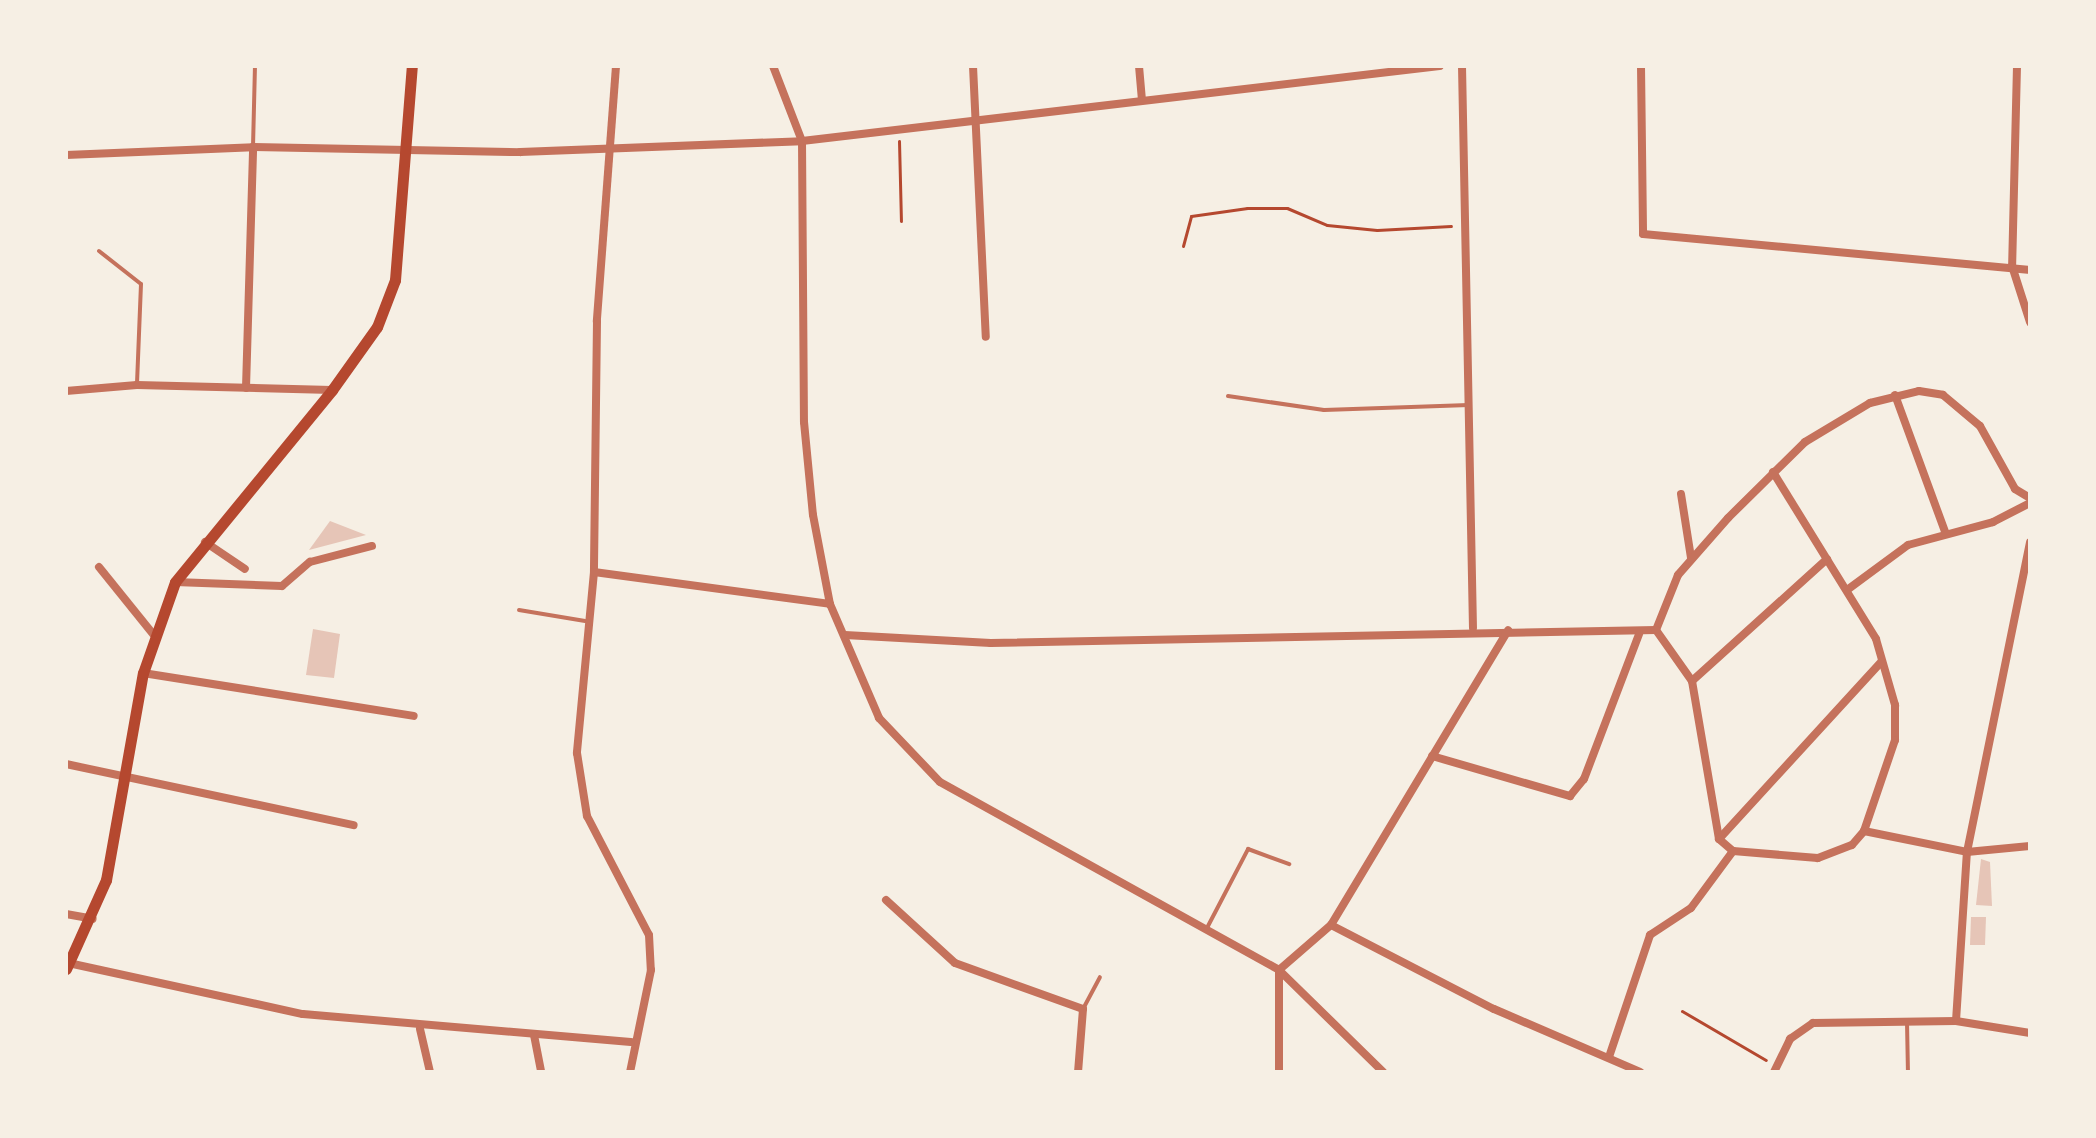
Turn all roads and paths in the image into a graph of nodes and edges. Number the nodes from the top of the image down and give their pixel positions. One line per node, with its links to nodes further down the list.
1 (255, 66): 15 (lane)
2 (412, 66): 16 (main road)
3 (616, 66): 17 (street)
4 (773, 66): 14 (street)
5 (973, 66): 12 (street)
6 (1139, 66): 11 (street)
7 (1440, 66): 11 (street)
8 (1462, 66): 20 (street)
9 (1641, 66): 23 (street)
10 (2017, 66): 23 (street)
11 (1142, 100): 12 (street)
12 (973, 117): 13 (street); 26 (street)
13 (899, 129): 14 (street); 19 (path)
14 (802, 141): 17 (street); 48 (street)
15 (253, 147): 16 (street); 18 (street); 28 (street)
16 (407, 151): 17 (street); 29 (main road)
17 (610, 151): 45 (street)
18 (66, 155)
19 (901, 221)
20 (1467, 226): 21 (path); 33 (street)
21 (1183, 246)
22 (99, 251): 27 (lane)
23 (2012, 266): 24 (street); 25 (street)
24 (2030, 270)
25 (2030, 322)
26 (986, 337)
27 (137, 385): 28 (street); 30 (street)
28 (246, 388): 29 (street)
29 (332, 390): 38 (main road)
30 (66, 391)
31 (1895, 395): 34 (street); 36 (street); 37 (street)
32 (1228, 396): 33 (lane)
33 (1471, 404): 51 (street)
34 (1773, 472): 41 (street); 42 (street)
35 (1681, 494): 41 (street)
36 (2030, 500): 37 (street)
37 (1946, 534): 47 (street)
38 (205, 542): 44 (street); 46 (main road)
39 (2030, 542): 69 (street)
40 (372, 546): 46 (street)
41 (1691, 558): 53 (street)
42 (1827, 559): 47 (street); 59 (street)
43 (99, 567): 54 (street)
44 (245, 569)
45 (594, 572): 48 (street); 50 (street)
46 (175, 582): 54 (main road)
47 (1847, 590): 57 (street)
48 (830, 604): 56 (street)
49 (519, 610): 50 (lane)
50 (585, 621): 86 (street)
51 (1473, 628): 52 (street); 56 (street)
52 (1508, 630): 55 (street); 61 (street)
53 (1656, 630): 55 (street); 59 (street)
54 (153, 634): 58 (main road)
55 (1639, 634): 61 (street)
56 (845, 635): 75 (street)
57 (1881, 662): 65 (street); 66 (street)
58 (143, 673): 60 (street); 63 (main road)
59 (1692, 681): 66 (street)
60 (414, 716)
61 (1432, 756): 74 (street)
62 (66, 764): 63 (street)
63 (123, 776): 64 (street); 73 (main road)
64 (354, 825)
65 (1864, 831): 68 (street); 69 (street)
66 (1719, 839): 68 (street)
67 (2030, 846): 69 (street)
68 (1733, 851): 87 (street)
69 (1967, 852): 82 (street)
70 (1289, 864): 75 (lane)
71 (886, 900): 79 (street)
72 (66, 914): 73 (street)
73 (94, 919): 76 (main road)
74 (1331, 925): 77 (street); 87 (street)
75 (1208, 926): 77 (street)
76 (69, 966): 83 (street)
77 (1279, 970): 93 (street); 94 (street)
78 (1100, 977): 79 (lane)
79 (1083, 1009): 92 (street)
80 (1682, 1011): 88 (path)
81 (1907, 1020): 82 (street); 88 (street); 96 (lane)
82 (1956, 1021): 84 (street)
83 (420, 1029): 85 (street); 89 (street)
84 (2030, 1033)
85 (534, 1035): 86 (street); 90 (street)
86 (631, 1042): 91 (street)
87 (1609, 1057): 95 (street)
88 (1776, 1068)
89 (430, 1072)
90 (541, 1072)
91 (630, 1072)
92 (1078, 1072)
93 (1279, 1072)
94 (1383, 1072)
95 (1640, 1072)
96 (1908, 1072)

